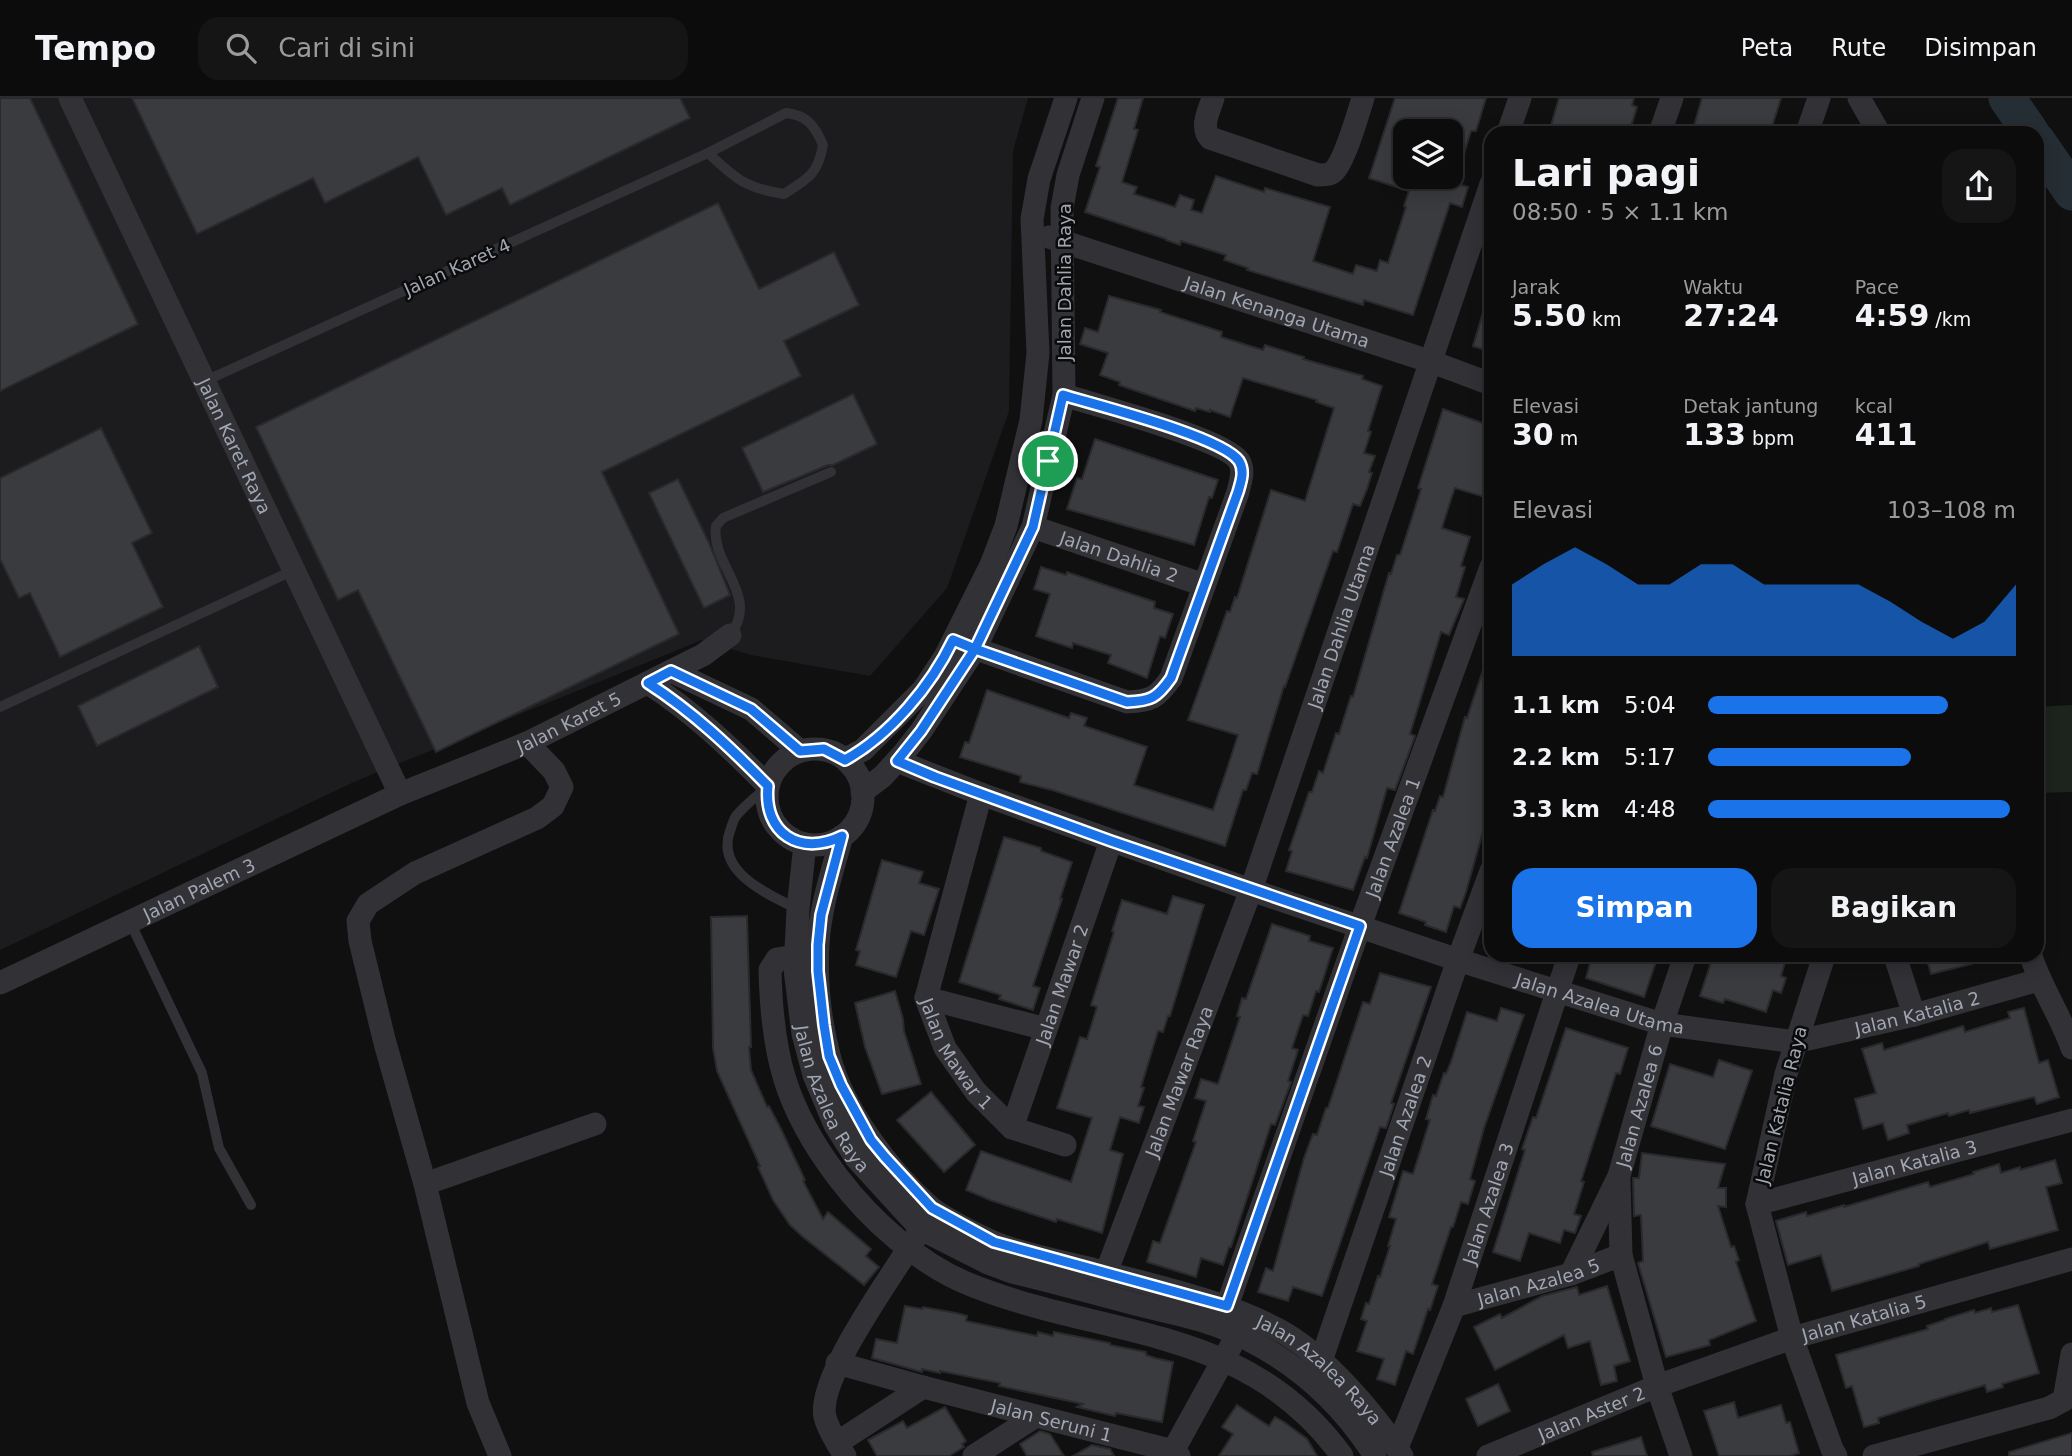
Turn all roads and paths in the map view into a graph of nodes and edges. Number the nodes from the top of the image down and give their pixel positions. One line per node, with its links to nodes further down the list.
1 (70, 98): 19 (street, Jalan Karet Raya)
2 (1066, 98): 16 (street, Jalan Dahlia Raya)
3 (1093, 98): 17 (street, Jalan Dahlia Raya)
4 (1213, 98): 5 (street)
5 (1363, 98)
6 (1520, 98): 10 (street)
7 (1672, 98): 11 (street)
8 (1819, 98): 12 (street)
9 (1859, 98): 13 (street)
10 (1510, 126)
11 (1662, 126)
12 (1809, 126)
13 (1875, 126)
14 (709, 153): 14 (lane, Jalan Karet 4); 19 (lane, Jalan Karet 4)
15 (1484, 205): 18 (street, Jalan Dahlia Utama)
16 (1033, 233): 17 (street, Jalan Kenanga Utama); 28 (street, Jalan Dahlia Raya)
17 (1063, 241): 18 (street, Jalan Kenanga Utama); 21 (street, Jalan Dahlia Raya)
18 (1432, 362): 20 (street, Jalan Kenanga Utama); 44 (street, Jalan Dahlia Utama)
19 (205, 381): 24 (street, Jalan Karet Raya)
20 (1484, 381)
21 (1063, 395): 23 (street, Jalan Dahlia Raya); 25 (street)
22 (831, 472): 27 (lane)
23 (1033, 527): 25 (street, Jalan Dahlia 2); 29 (street, Jalan Dahlia Raya)
24 (294, 570): 32 (lane); 39 (street, Jalan Karet Raya)
25 (1204, 585): 29 (street)
26 (1484, 586): 48 (street, Jalan Azalea 1)
27 (730, 635): 30 (street, Jalan Karet 5)
28 (953, 640): 29 (street); 35 (street, Jalan Dahlia Raya)
29 (975, 649): 36 (street, Jalan Dahlia Raya)
30 (671, 671): 31 (street, Jalan Karet 5); 34 (street)
31 (648, 683): 33 (street, Jalan Karet 5); 37 (street)
32 (0, 707)
33 (527, 743): 39 (street, Jalan Karet 5); 69 (street)
34 (800, 751): 35 (street); 37 (street)
35 (845, 760): 38 (street)
36 (897, 761): 38 (street, Jalan Dahlia Raya); 40 (street, Jalan Azalea Utama)
37 (768, 786): 43 (street); 46 (lane)
38 (862, 792): 41 (street)
39 (400, 794): 47 (street, Jalan Palem 3)
40 (981, 794): 42 (street, Jalan Azalea Utama); 58 (street, Jalan Mawar 1)
41 (842, 836): 43 (street); 72 (street, Jalan Azalea Raya)
42 (1111, 841): 44 (street, Jalan Azalea Utama); 61 (street, Jalan Mawar 2)
43 (805, 844): 46 (street, Jalan Azalea Raya)
44 (1251, 890): 48 (street, Jalan Azalea Utama); 76 (street, Jalan Mawar Raya)
45 (1484, 890): 49 (street, Jalan Azalea 2)
46 (798, 909): 73 (street, Jalan Azalea Raya)
47 (130, 922): 56 (street, Jalan Palem 3); 71 (lane)
48 (1360, 926): 49 (street, Jalan Azalea Utama); 78 (street, Jalan Azalea 1)
49 (1458, 960): 57 (street, Jalan Azalea Utama); 84 (street, Jalan Azalea 2)
50 (1567, 962): 57 (street, Jalan Azalea 3)
51 (1683, 962): 60 (street, Jalan Azalea 6)
52 (1822, 962): 62 (street, Jalan Katalia Raya)
53 (1897, 962): 59 (street)
54 (2033, 962): 55 (street)
55 (2039, 980): 59 (street, Jalan Katalia 2); 63 (street)
56 (0, 983)
57 (1557, 991): 60 (street, Jalan Azalea Utama); 79 (street, Jalan Azalea 3)
58 (926, 998): 61 (street); 66 (street, Jalan Mawar 1)
59 (1914, 1015): 62 (street, Jalan Katalia 2)
60 (1662, 1024): 62 (street, Jalan Azalea Utama); 68 (street, Jalan Azalea 6)
61 (1046, 1029): 66 (street, Jalan Mawar 2)
62 (1795, 1042): 70 (street, Jalan Katalia Raya)
63 (2072, 1048)
64 (2072, 1120): 70 (street, Jalan Katalia 3)
65 (595, 1124): 69 (street)
66 (1012, 1128): 67 (street, Jalan Mawar 1)
67 (1065, 1145)
68 (1619, 1176): 74 (street, Jalan Azalea 6); 77 (street, Jalan Azalea 6)
69 (425, 1184): 93 (street)
70 (1757, 1203): 81 (street, Jalan Katalia Raya)
71 (251, 1206)
72 (932, 1208): 73 (street); 76 (street, Jalan Azalea Raya)
73 (915, 1239): 80 (street, Jalan Azalea Raya); 83 (street); 85 (street)
74 (1621, 1255): 77 (street, Jalan Azalea 5); 86 (street, Jalan Azalea 6)
75 (2072, 1259): 81 (street, Jalan Katalia 5)
76 (1106, 1273): 78 (street, Jalan Azalea Raya)
77 (1571, 1274): 79 (street, Jalan Azalea 5)
78 (1227, 1306): 84 (street, Jalan Azalea Raya)
79 (1454, 1306): 91 (street, Jalan Azalea 3)
80 (1237, 1335): 83 (street); 96 (street, Jalan Azalea Raya)
81 (1792, 1338): 86 (street, Jalan Katalia 5); 99 (street, Jalan Katalia Raya)
82 (2072, 1354): 100 (street)
83 (1224, 1359): 92 (street); 95 (street)
84 (1321, 1361): 91 (street, Jalan Azalea Raya)
85 (837, 1363): 87 (street, Jalan Seruni 1); 90 (street)
86 (1657, 1386): 89 (street, Jalan Aster 2); 98 (street, Jalan Azalea 6)
87 (923, 1387): 88 (street, Jalan Seruni 1); 90 (street)
88 (1036, 1416): 92 (street, Jalan Seruni 1); 94 (street)
89 (1532, 1447): 97 (street, Jalan Aster 2)
90 (841, 1449)
91 (1400, 1452)
92 (1172, 1454)
93 (500, 1456)
94 (974, 1456)
95 (1342, 1456)
96 (1375, 1456)
97 (1488, 1456)
98 (1681, 1456)
99 (1836, 1456)
100 (1874, 1456)

